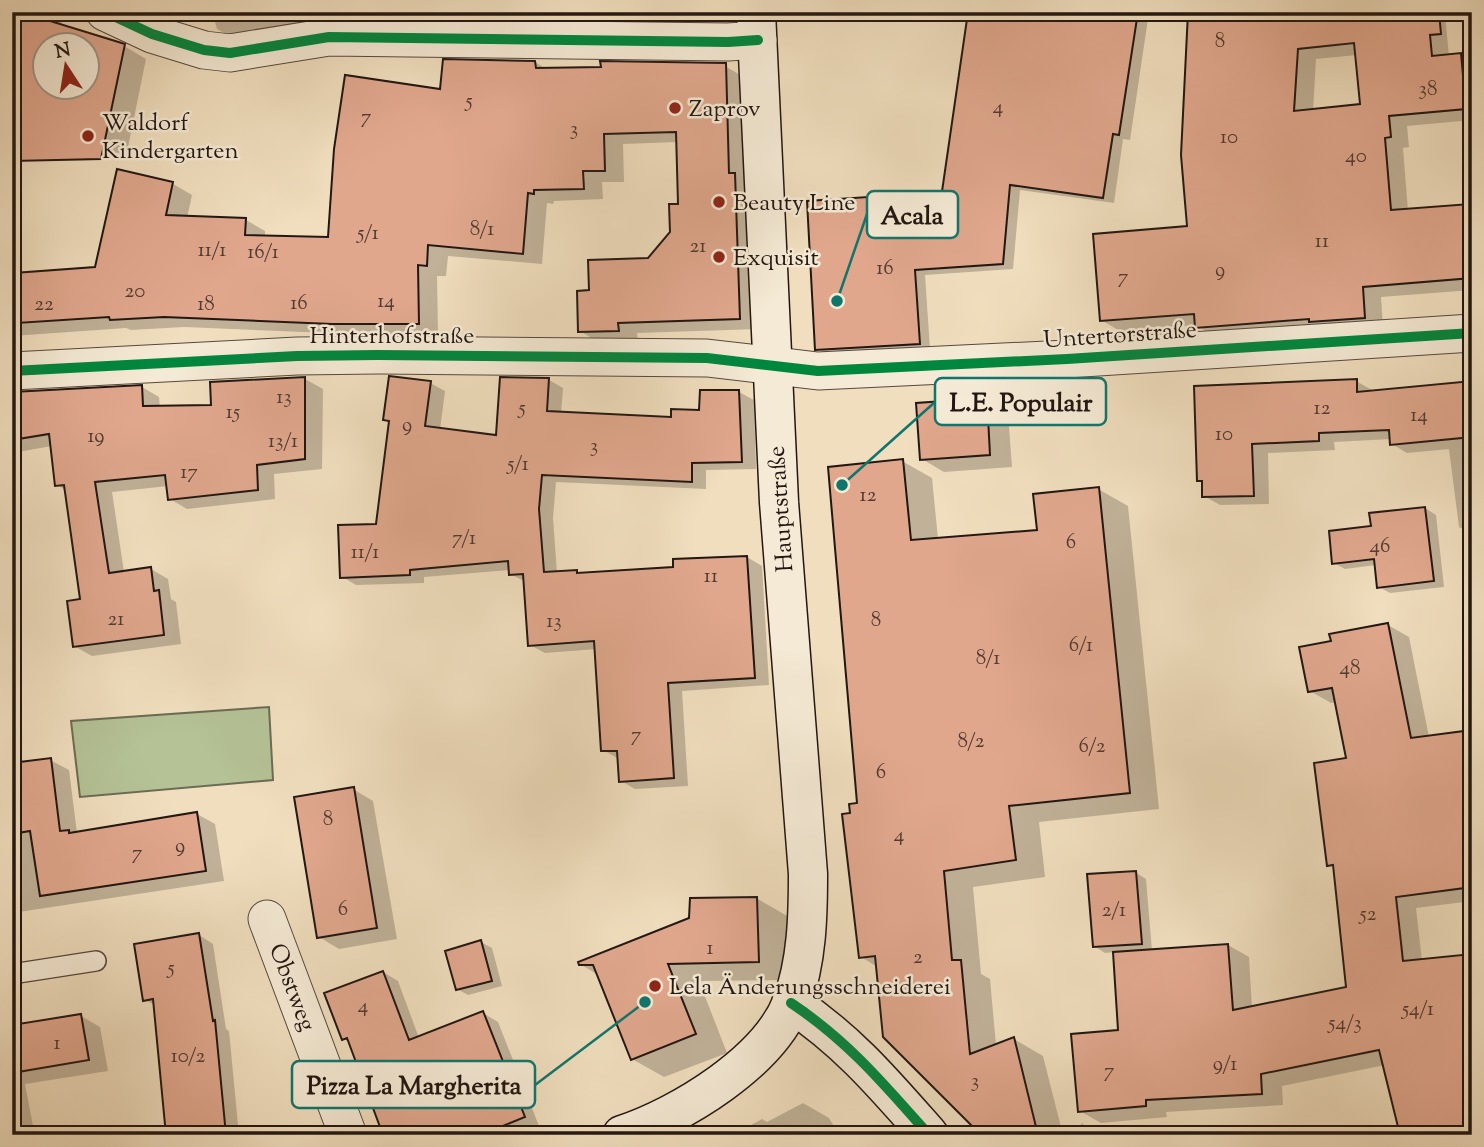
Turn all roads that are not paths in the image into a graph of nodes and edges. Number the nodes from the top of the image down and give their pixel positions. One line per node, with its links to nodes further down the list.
1 (105, 12): 2 (street)
2 (757, 26): 4 (main road, Hauptstraße)
3 (1472, 333): 4 (street, Untertorstraße)
4 (771, 367): 5 (street, Hinterhofstraße); 9 (main road, Hauptstraße)
5 (12, 371)
6 (267, 919): 10 (street, Obstweg)
7 (96, 961): 8 (lane)
8 (12, 974)
9 (791, 1003): 11 (main road, Hauptstraße); 12 (main road)
10 (348, 1135)
11 (622, 1135)
12 (929, 1135)

